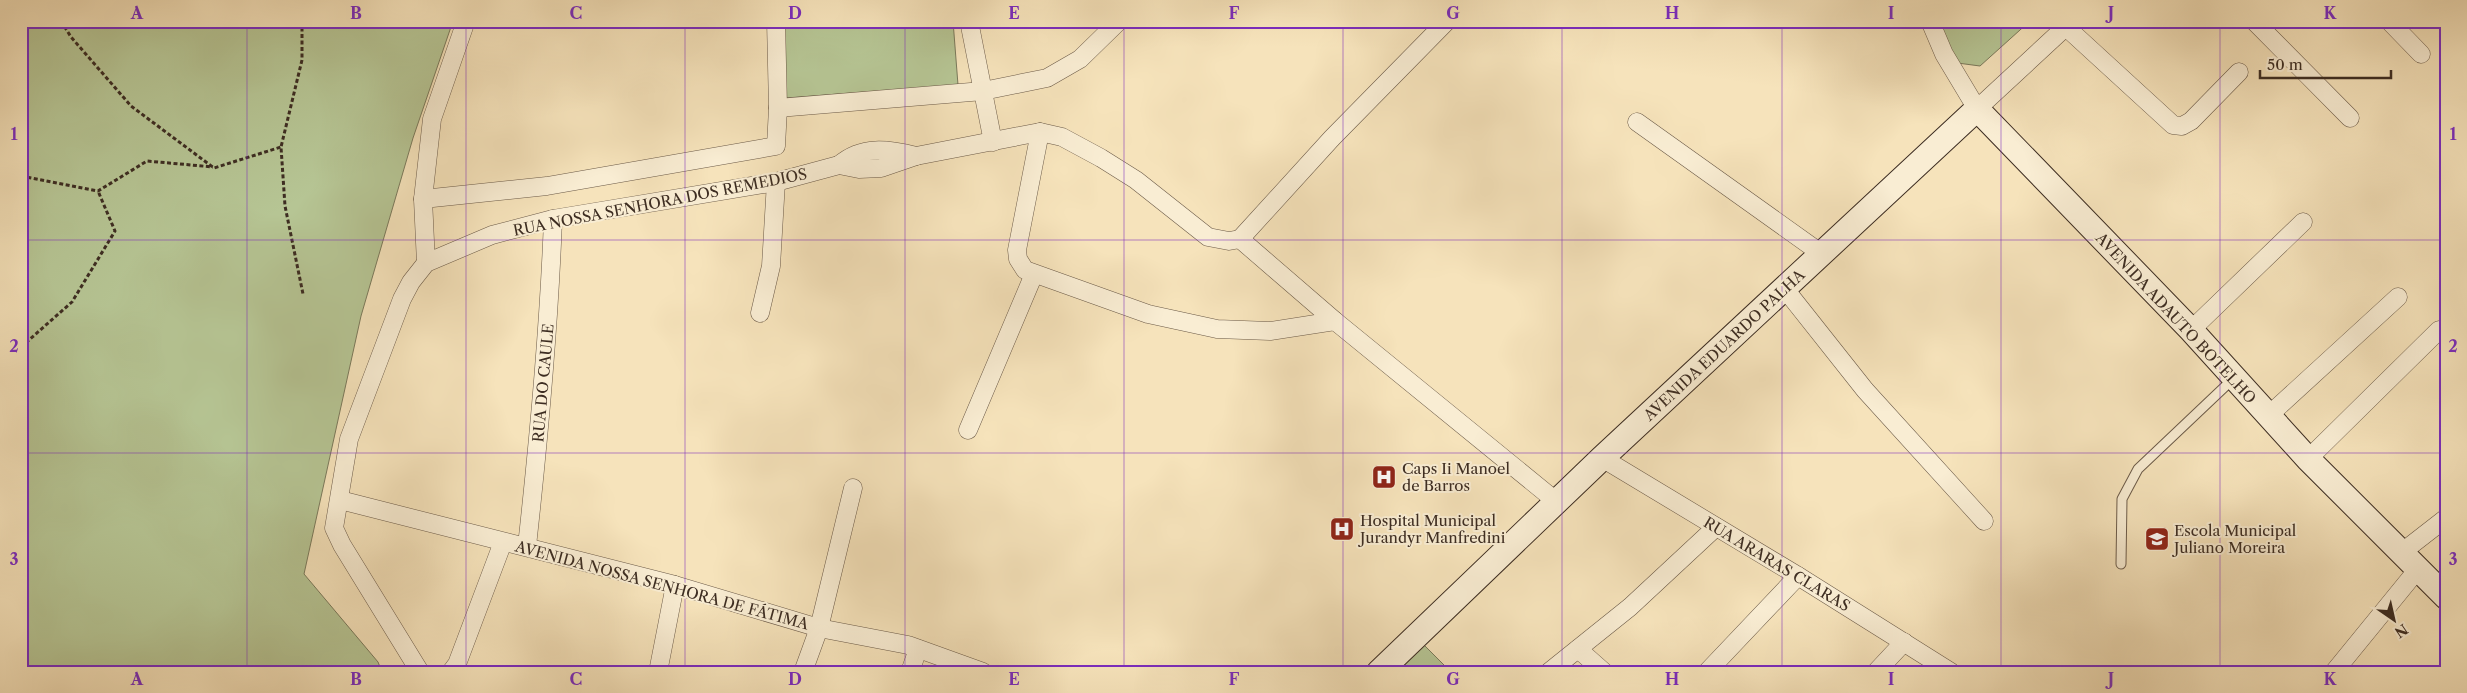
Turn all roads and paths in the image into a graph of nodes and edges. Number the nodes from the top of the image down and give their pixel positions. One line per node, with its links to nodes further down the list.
1 (61, 21): 22 (path)
2 (302, 21): 21 (path)
3 (466, 21): 26 (street)
4 (776, 21): 15 (street)
5 (969, 21): 14 (street)
6 (1119, 21): 14 (street)
7 (1448, 21): 29 (street)
8 (1930, 21): 16 (street, AVENIDA ADAUTO BOTELHO)
9 (2254, 21): 17 (street)
10 (2389, 21): 12 (street)
11 (2069, 24): 13 (street); 16 (street, AVENIDA EDUARDO PALHA)
12 (2421, 54)
13 (2239, 72)
14 (983, 91): 15 (street); 20 (street)
15 (778, 108): 26 (street)
16 (1977, 109): 30 (street, AVENIDA EDUARDO PALHA); 38 (street, AVENIDA ADAUTO BOTELHO)
17 (2350, 118)
18 (1637, 122): 30 (street)
19 (1040, 132): 20 (street, RUA NOSSA SENHORA DOS REMEDIOS); 29 (street, RUA NOSSA SENHORA DOS REMEDIOS); 32 (street)
20 (993, 142): 24 (street, RUA NOSSA SENHORA DOS REMEDIOS)
21 (280, 148): 22 (path); 34 (path)
22 (214, 168): 25 (path)
23 (21, 176): 25 (path)
24 (776, 182): 27 (street, RUA NOSSA SENHORA DOS REMEDIOS); 36 (street)
25 (98, 191): 40 (path)
26 (423, 199): 31 (street)
27 (553, 219): 31 (street, RUA NOSSA SENHORA DOS REMEDIOS); 53 (street, RUA DO CAULE)
28 (2303, 222): 38 (street)
29 (1240, 238): 37 (street)
30 (1822, 254): 33 (street, AVENIDA EDUARDO PALHA)
31 (426, 263): 47 (street)
32 (1034, 274): 37 (street); 43 (street)
33 (1785, 289): 44 (street, AVENIDA EDUARDO PALHA); 50 (street)
34 (303, 294)
35 (2398, 297): 42 (street)
36 (760, 313)
37 (1335, 322): 48 (street)
38 (2191, 330): 41 (street, AVENIDA ADAUTO BOTELHO)
39 (2439, 330): 45 (street)
40 (21, 347)
41 (2234, 378): 42 (street, AVENIDA ADAUTO BOTELHO); 55 (lane)
42 (2268, 416): 45 (street, AVENIDA ADAUTO BOTELHO)
43 (968, 430)
44 (1602, 458): 48 (street, AVENIDA EDUARDO PALHA); 51 (street, RUA ARARAS CLARAS)
45 (2308, 459): 54 (street, AVENIDA ADAUTO BOTELHO)
46 (853, 488): 60 (street)
47 (340, 500): 52 (street, AVENIDA NOSSA SENHORA DE FÁTIMA); 64 (street)
48 (1557, 502): 70 (street, AVENIDA EDUARDO PALHA)
49 (2446, 518): 54 (street)
50 (1984, 521)
51 (1716, 527): 57 (street, RUA ARARAS CLARAS); 62 (street)
52 (503, 542): 53 (street, AVENIDA NOSSA SENHORA DE FÁTIMA); 65 (street)
53 (526, 546): 58 (street, AVENIDA NOSSA SENHORA DE FÁTIMA)
54 (2401, 553): 56 (street, AVENIDA ADAUTO BOTELHO)
55 (2121, 564)
56 (2418, 569): 59 (street, AVENIDA ADAUTO BOTELHO); 76 (street)
57 (1798, 576): 61 (street, RUA ARARAS CLARAS); 73 (street)
58 (675, 585): 60 (street, AVENIDA NOSSA SENHORA DE FÁTIMA); 66 (street)
59 (2446, 597)
60 (819, 628): 63 (street, AVENIDA NOSSA SENHORA DE FÁTIMA); 67 (street)
61 (1904, 642): 74 (street); 75 (street, RUA ARARAS CLARAS)
62 (1578, 648): 71 (street); 72 (street)
63 (918, 649): 68 (street); 69 (street, AVENIDA NOSSA SENHORA DE FÁTIMA)
64 (420, 672)
65 (451, 672)
66 (658, 672)
67 (804, 672)
68 (910, 672)
69 (982, 672)
70 (1379, 672)
71 (1550, 672)
72 (1604, 672)
73 (1707, 672)
74 (1876, 672)
75 (1951, 672)
76 (2334, 672)

